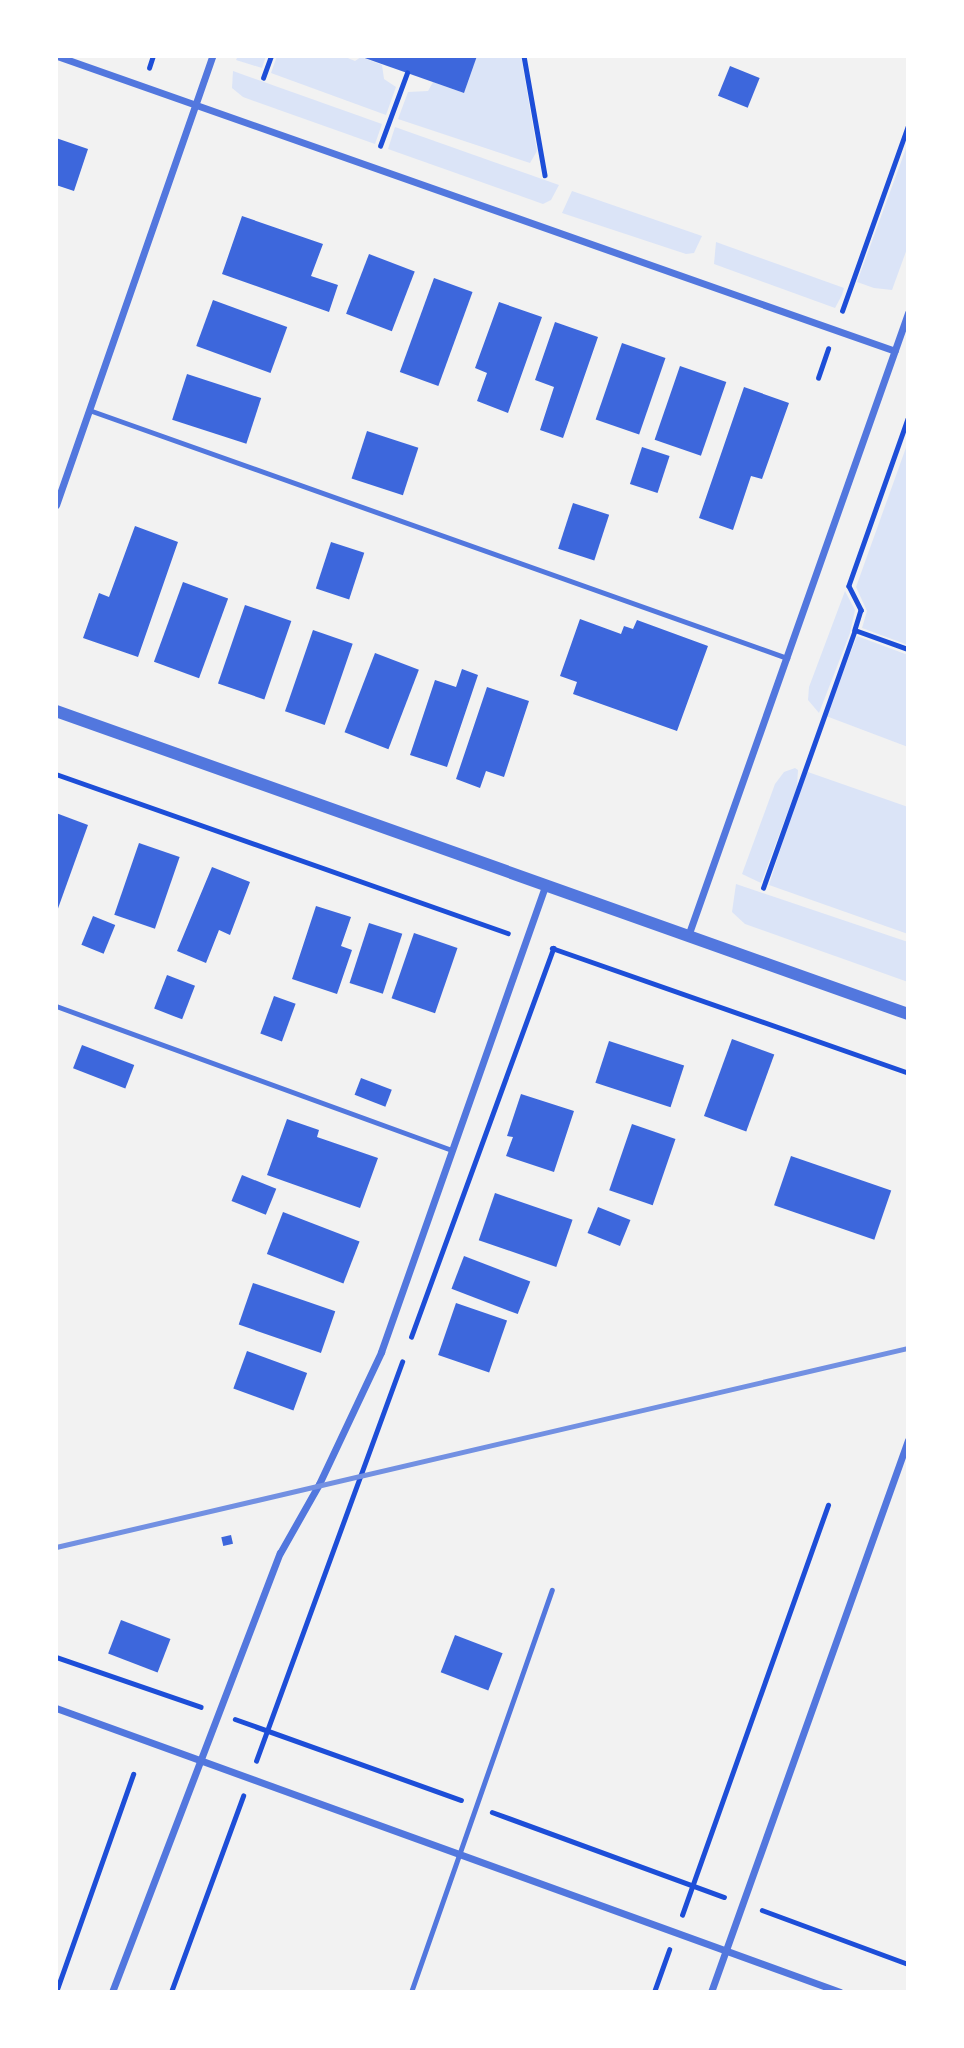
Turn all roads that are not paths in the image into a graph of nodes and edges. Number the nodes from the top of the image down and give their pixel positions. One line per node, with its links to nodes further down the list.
1 (57, 56): 3 (street)
2 (212, 56): 3 (street)
3 (195, 105): 5 (street); 6 (street)
4 (908, 313): 5 (street)
5 (895, 351): 8 (street)
6 (89, 410): 7 (street); 8 (lane)
7 (56, 505)
8 (787, 658): 11 (street)
9 (56, 711): 10 (street)
10 (545, 886): 11 (street); 14 (street)
11 (688, 936): 13 (street)
12 (56, 1006): 14 (lane)
13 (908, 1014)
14 (452, 1150): 18 (street)
15 (908, 1440): 20 (street)
16 (552, 1590): 19 (lane)
17 (56, 1708): 18 (street)
18 (198, 1759): 19 (street); 21 (street)
19 (460, 1854): 20 (street); 22 (lane)
20 (726, 1952): 23 (street); 24 (street)
21 (112, 1992)
22 (411, 1992)
23 (711, 1992)
24 (840, 1992)

